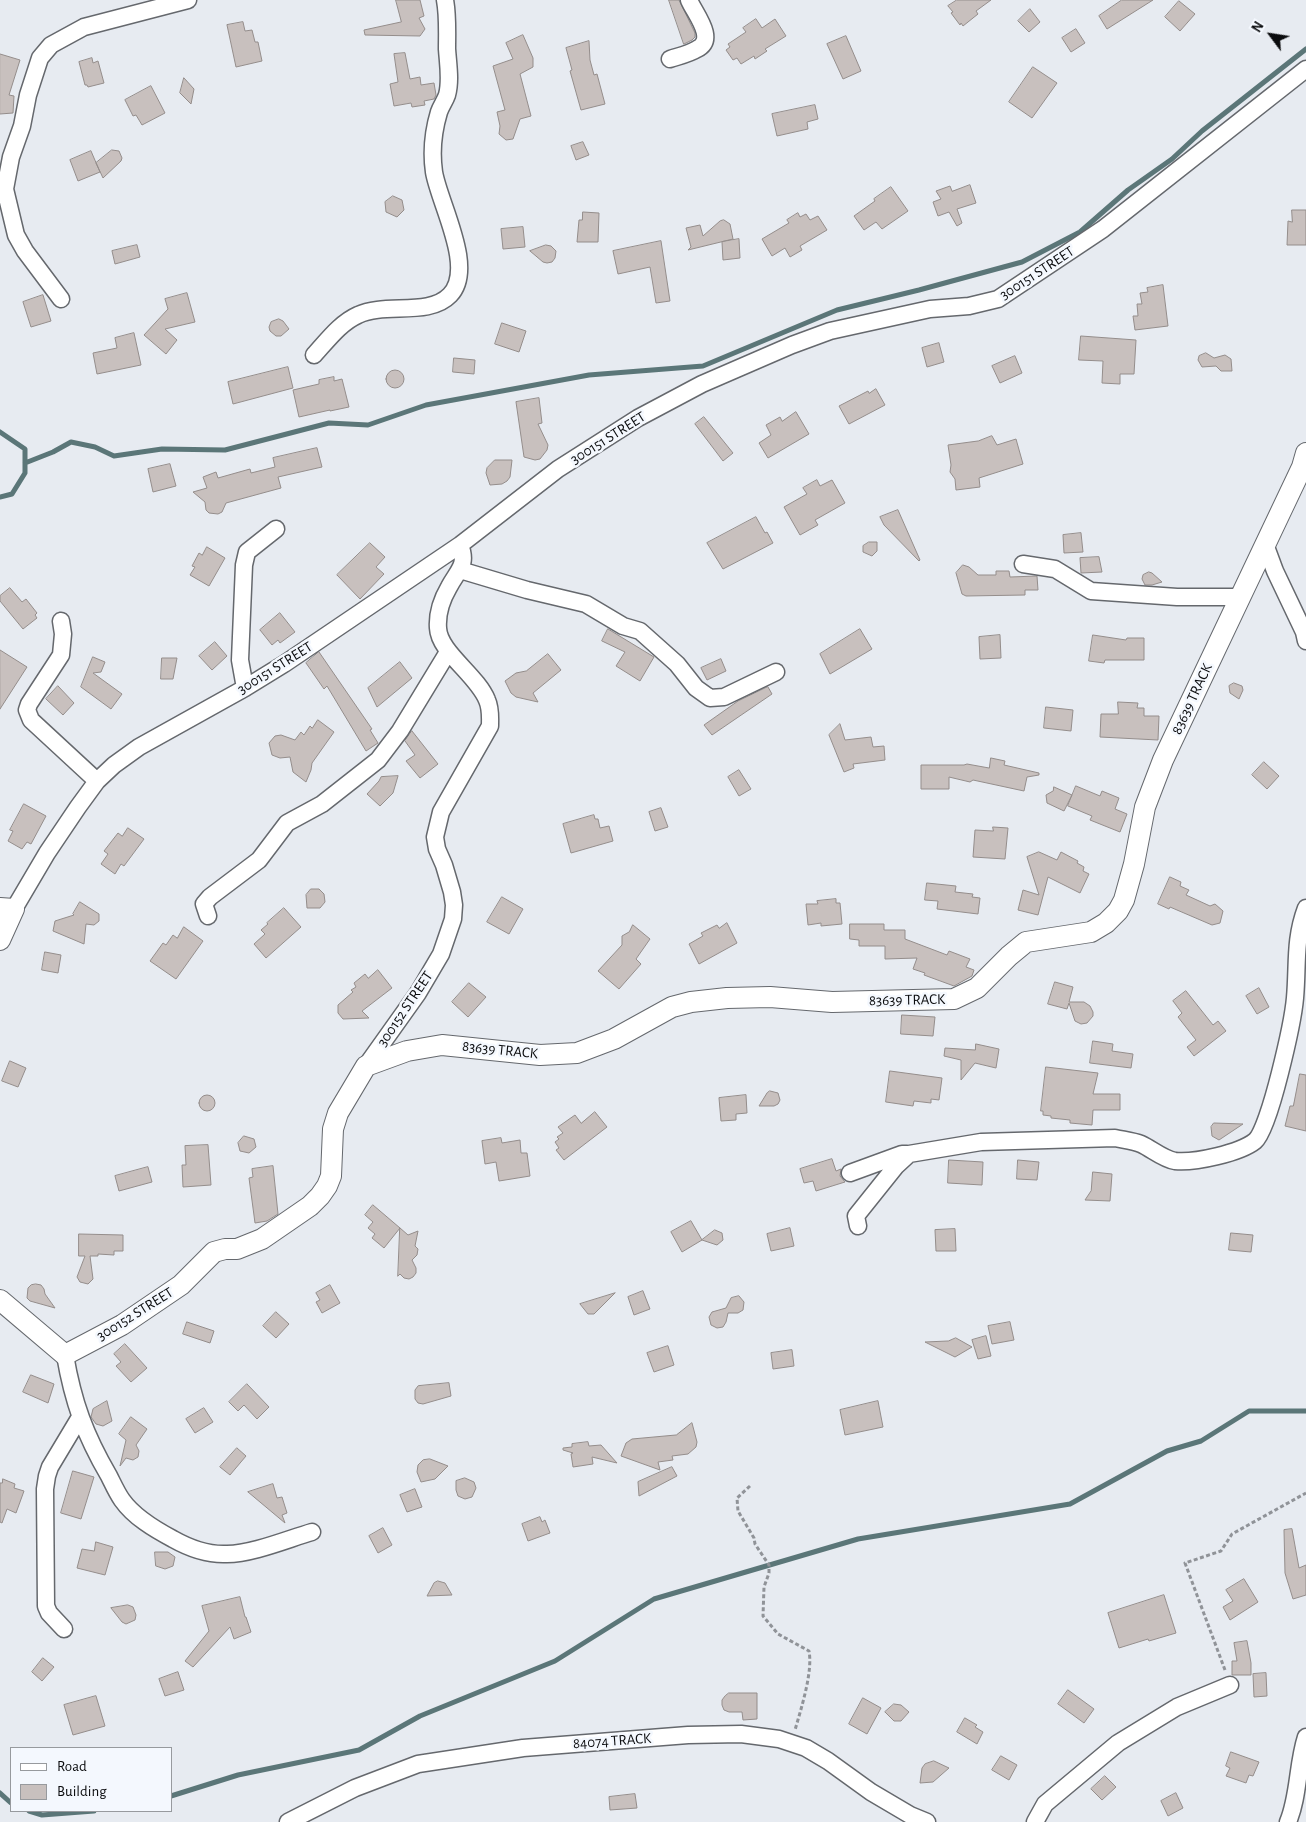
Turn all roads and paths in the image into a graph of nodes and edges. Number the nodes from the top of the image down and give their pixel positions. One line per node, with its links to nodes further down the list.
1 (188, 0): 6 (street)
2 (445, 0): 7 (street)
3 (689, 0): 4 (street)
4 (670, 59)
5 (1306, 69): 11 (street, 300151 STREET)
6 (61, 299)
7 (314, 355)
8 (1306, 453): 10 (street, 83639 TRACK)
9 (276, 529): 19 (street)
10 (1265, 544): 14 (street, 83639 TRACK); 16 (street)
11 (460, 545): 13 (street); 19 (street, 300151 STREET)
12 (1023, 564): 14 (street)
13 (460, 570): 17 (street, 300152 STREET); 18 (street)
14 (1240, 597): 25 (street, 83639 TRACK)
15 (61, 621): 20 (street)
16 (1306, 641)
17 (448, 652): 23 (street); 25 (street, 300152 STREET)
18 (776, 672)
19 (245, 688): 20 (street, 300151 STREET)
20 (96, 781): 21 (street, 300151 STREET)
21 (7, 908): 24 (street, 300151 STREET)
22 (1306, 908): 26 (street)
23 (208, 916)
24 (0, 940)
25 (366, 1066): 30 (street, 300152 STREET)
26 (909, 1154): 27 (street); 28 (street)
27 (850, 1173)
28 (858, 1226)
29 (0, 1300): 30 (street)
30 (65, 1355): 31 (street)
31 (80, 1418): 34 (street); 35 (street)
32 (750, 1486): 38 (path)
33 (1306, 1494): 36 (path)
34 (312, 1532)
35 (64, 1629)
36 (1230, 1685): 41 (street)
37 (1306, 1737): 42 (street)
38 (790, 1742): 39 (street, 84074 TRACK); 40 (street, 84074 TRACK)
39 (288, 1822)
40 (927, 1822)
41 (1035, 1822)
42 (1288, 1822)

